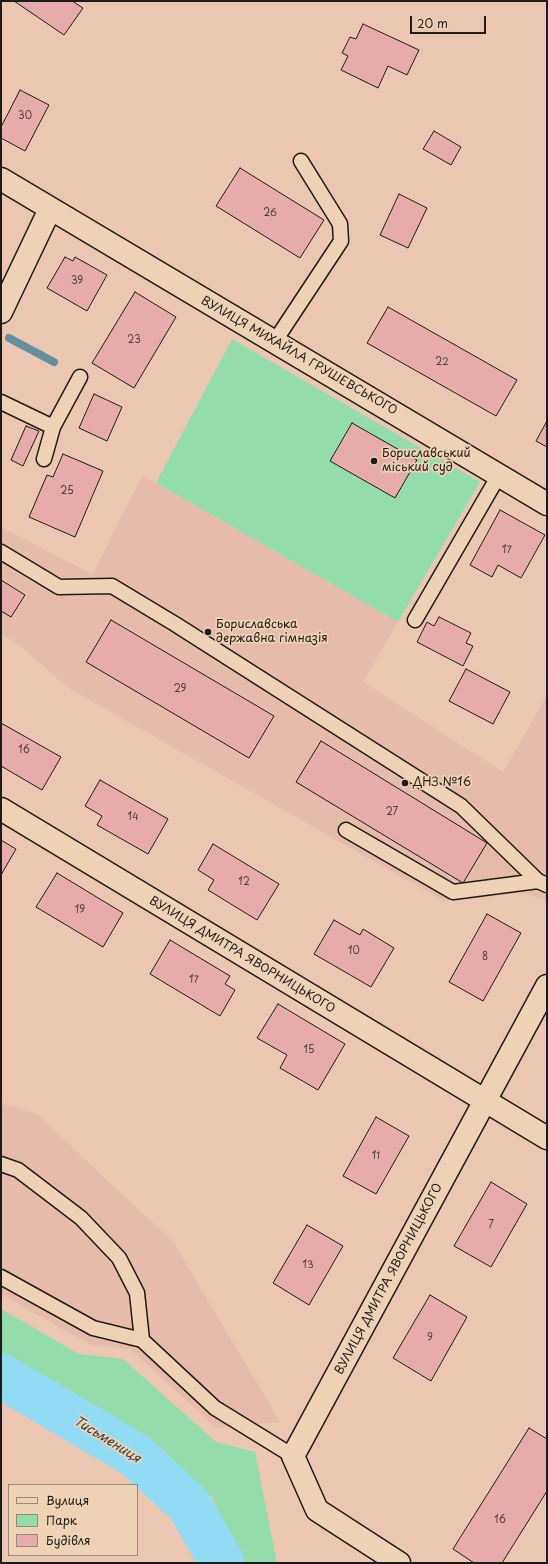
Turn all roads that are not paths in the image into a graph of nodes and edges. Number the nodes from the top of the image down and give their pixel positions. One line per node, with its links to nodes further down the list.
1 (301, 161): 5 (lane)
2 (1, 179): 3 (street, ВУЛИЦЯ МИХАЙЛА ГРУШЕВСЬКОГО)
3 (50, 209): 4 (street); 5 (street, ВУЛИЦЯ МИХАЙЛА ГРУШЕВСЬКОГО)
4 (1, 312)
5 (275, 341): 10 (street, ВУЛИЦЯ МИХАЙЛА ГРУШЕВСЬКОГО)
6 (80, 377): 8 (lane)
7 (1, 402): 8 (lane)
8 (53, 427): 9 (lane)
9 (44, 459)
10 (499, 475): 11 (street, ВУЛИЦЯ МИХАЙЛА ГРУШЕВСЬКОГО); 13 (lane)
11 (547, 504)
12 (1, 552): 16 (lane)
13 (415, 620)
14 (1, 809): 18 (street, ВУЛИЦЯ ДМИТРА ЯВОРНИЦЬКОГО)
15 (346, 830): 16 (lane)
16 (542, 883)
17 (547, 986): 18 (street, ВУЛИЦЯ ДМИТРА ЯВОРНИЦЬКОГО)
18 (484, 1101): 19 (street, ВУЛИЦЯ ДМИТРА ЯВОРНИЦЬКОГО); 23 (street, ВУЛИЦЯ ДМИТРА ЯВОРНИЦЬКОГО)
19 (547, 1138)
20 (1, 1164): 22 (lane)
21 (1, 1277): 22 (lane)
22 (142, 1340): 23 (lane)
23 (293, 1456): 24 (street)
24 (399, 1563)

